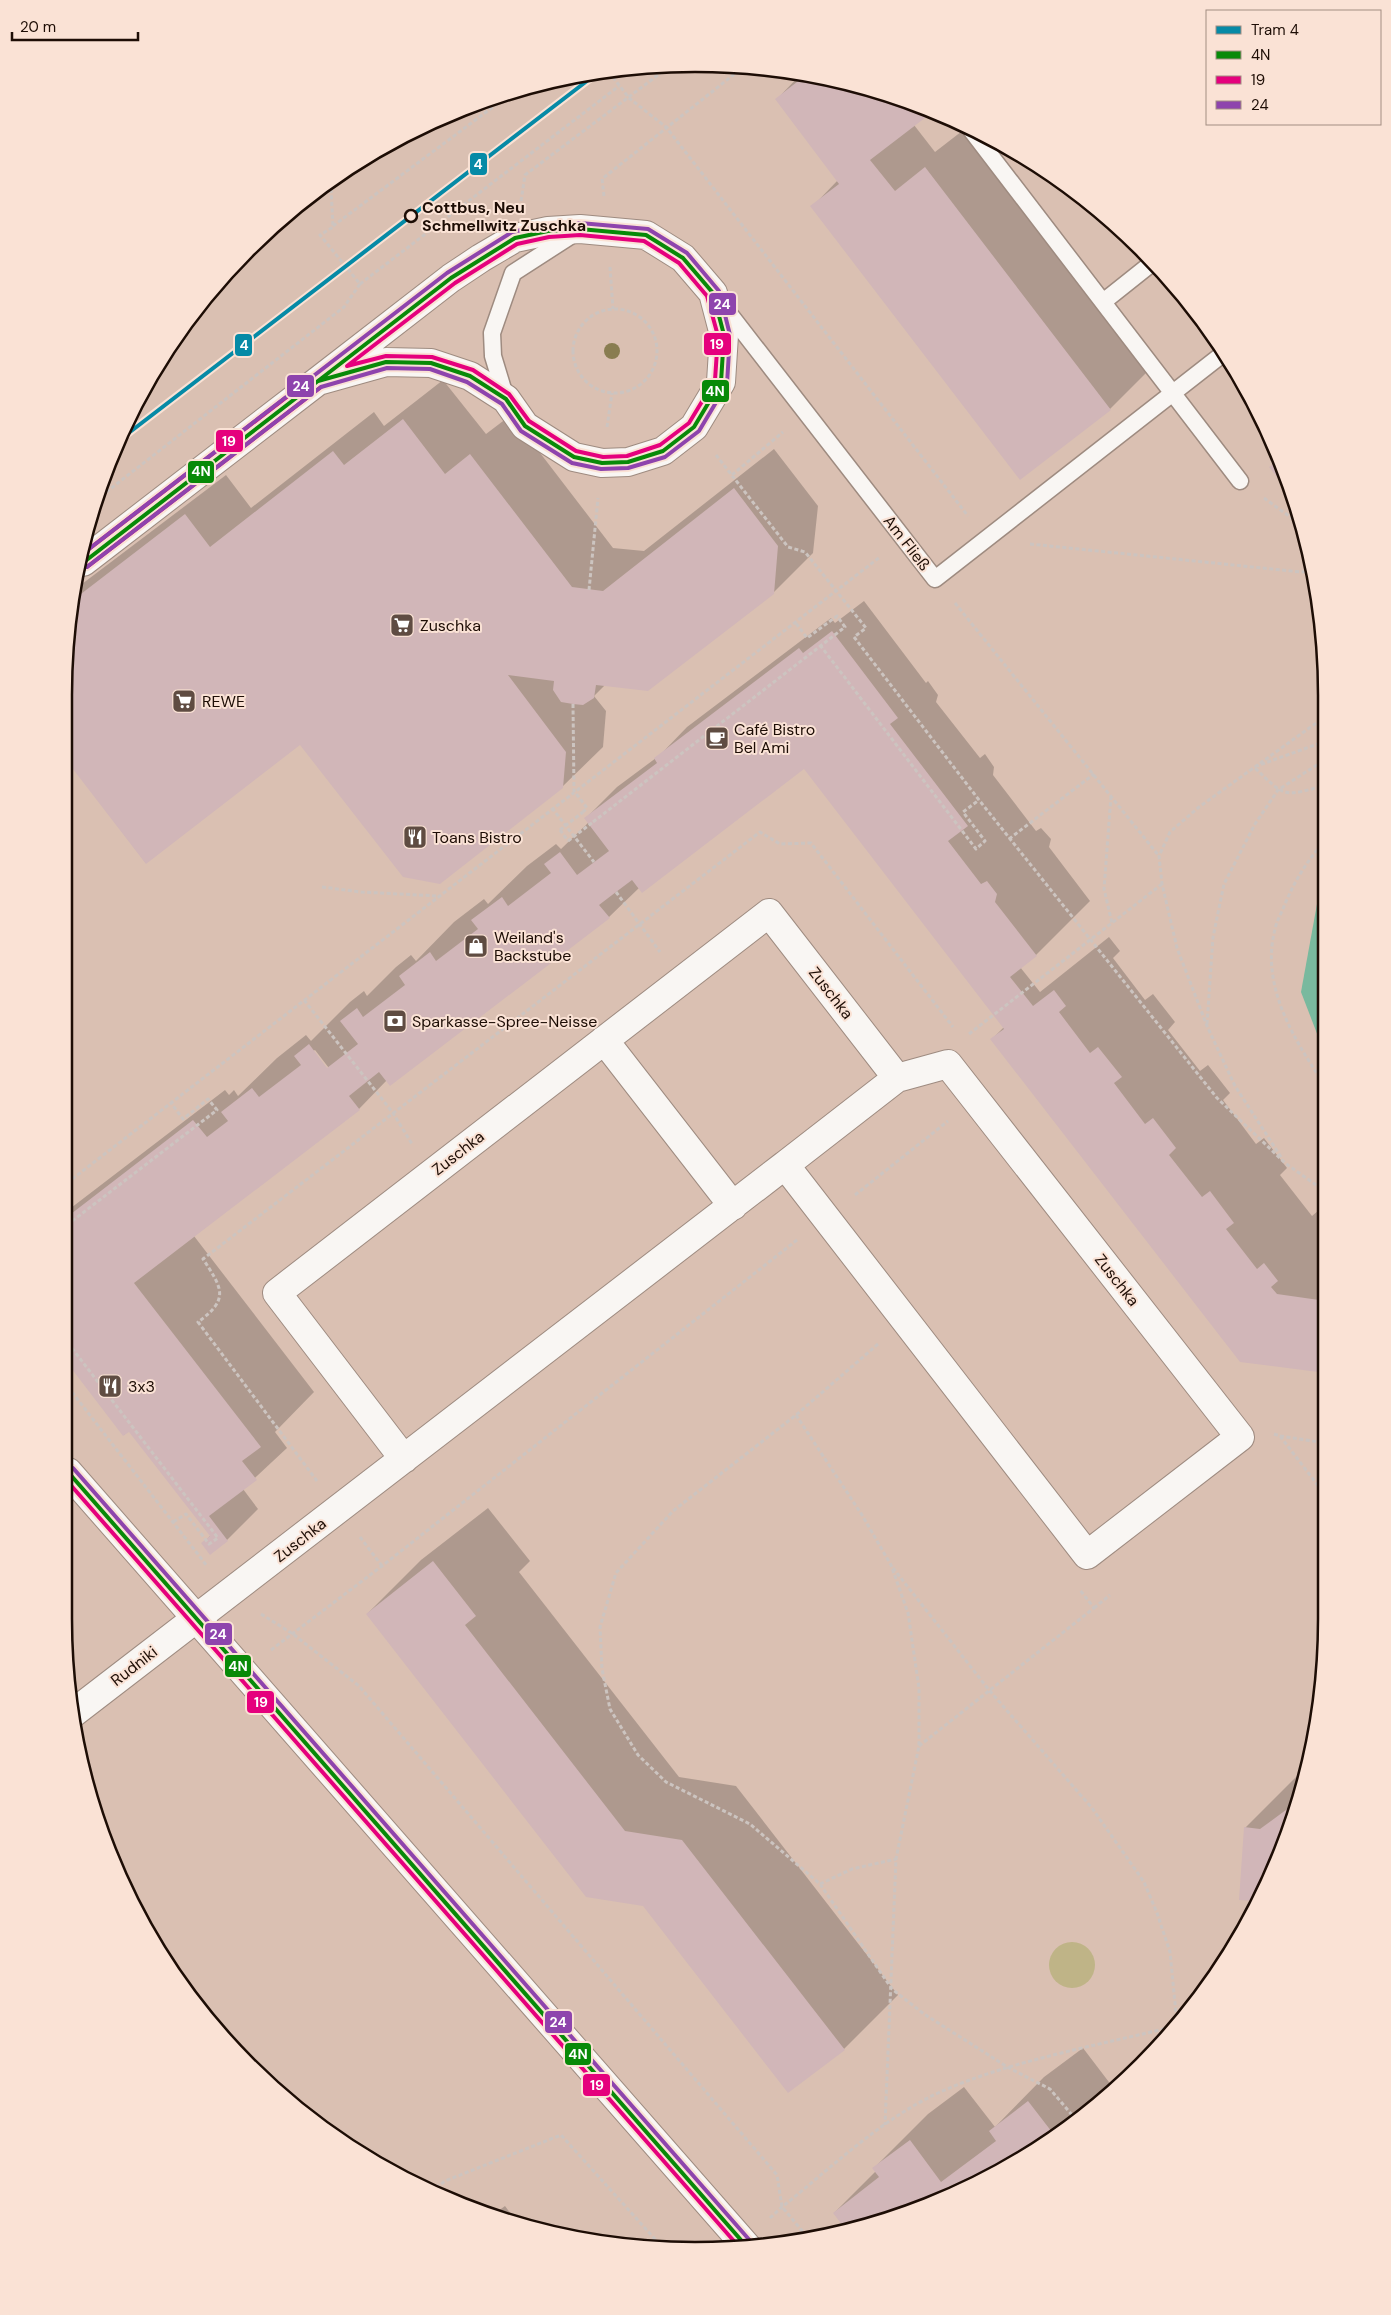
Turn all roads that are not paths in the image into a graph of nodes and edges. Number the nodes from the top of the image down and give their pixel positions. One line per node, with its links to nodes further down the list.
1 (980, 142): 5 (lane)
2 (594, 229): 4 (street, Am Fließ); 7 (street, Am Fließ); 9 (lane, Am Fließ)
3 (1147, 267): 5 (lane)
4 (713, 293): 8 (lane, Am Fließ); 9 (street, Am Fließ)
5 (1103, 302): 8 (lane)
6 (1219, 357): 8 (lane, Am Fließ)
7 (318, 381): 9 (street, Am Fließ); 11 (street, Am Fließ)
8 (1172, 393): 10 (lane)
9 (506, 399)
10 (1240, 481)
11 (88, 558)
12 (604, 1040): 13 (street, Zuschka); 15 (street); 16 (street, Zuschka)
13 (897, 1078): 14 (street); 14 (street, Zuschka)
14 (785, 1165): 15 (street, Zuschka)
15 (733, 1206): 16 (street, Zuschka)
16 (404, 1459): 18 (street, Zuschka)
17 (72, 1477): 18 (street)
18 (195, 1618): 19 (street, Rudniki); 20 (street)
19 (79, 1708)
20 (739, 2241)

